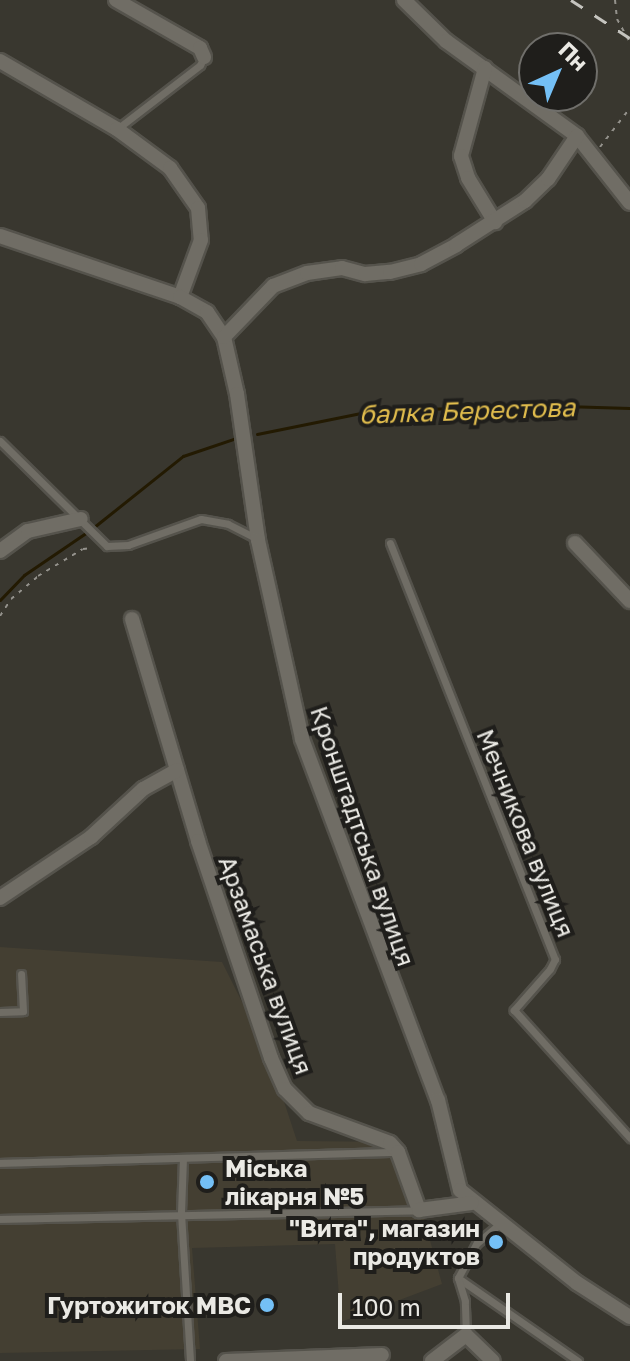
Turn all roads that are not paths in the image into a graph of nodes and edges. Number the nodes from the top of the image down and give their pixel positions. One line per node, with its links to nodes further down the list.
1 (116, 0): 3 (street)
2 (404, 0): 5 (street)
3 (204, 57): 6 (lane)
4 (0, 61): 6 (street)
5 (485, 68): 7 (street); 9 (street)
6 (117, 129): 11 (street)
7 (577, 136): 8 (street); 9 (street)
8 (630, 203)
9 (495, 222): 12 (street)
10 (0, 236): 11 (street, Кронштадтська вулиця)
11 (180, 297): 12 (street, Кронштадтська вулиця)
12 (224, 337): 15 (street, Кронштадтська вулиця)
13 (0, 441): 14 (lane)
14 (81, 519): 15 (lane); 18 (street)
15 (258, 540): 29 (street, Кронштадтська вулиця)
16 (390, 543): 25 (lane, Мечникова вулиця)
17 (575, 543): 19 (street)
18 (0, 551)
19 (630, 601)
20 (132, 619): 21 (street, Арзамаська вулиця)
21 (177, 770): 22 (street); 26 (street, Арзамаська вулиця)
22 (0, 898)
23 (21, 974): 24 (lane)
24 (0, 1012)
25 (630, 1138)
26 (398, 1152): 27 (lane); 30 (street)
27 (183, 1158): 28 (lane); 31 (lane)
28 (0, 1163)
29 (472, 1203): 30 (street); 33 (street, Кронштадтська вулиця)
30 (419, 1210): 31 (lane)
31 (181, 1213): 32 (lane); 38 (lane)
32 (0, 1219)
33 (500, 1224): 34 (lane); 35 (street, Кронштадтська вулиця)
34 (458, 1278): 36 (lane); 42 (lane)
35 (630, 1317)
36 (466, 1335): 40 (street); 41 (street)
37 (382, 1355): 39 (street)
38 (190, 1361)
39 (226, 1361)
40 (432, 1361)
41 (493, 1361)
42 (578, 1361)

